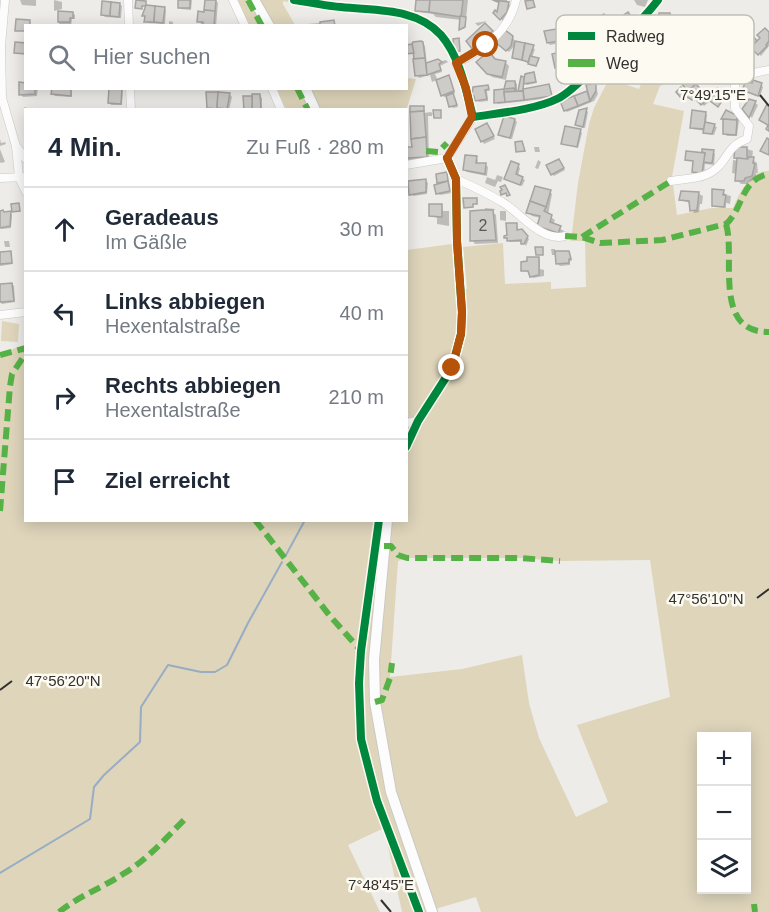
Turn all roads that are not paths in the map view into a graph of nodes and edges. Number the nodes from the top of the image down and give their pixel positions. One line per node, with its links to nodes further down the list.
1 (5, 0): 25 (street)
2 (128, 0): 10 (street)
3 (233, 0): 11 (street)
4 (254, 0): 12 (main road)
5 (294, 0): 8 (street)
6 (516, 0): 13 (street)
7 (658, 0): 9 (street)
8 (341, 4): 13 (street)
9 (647, 15)
10 (129, 24)
11 (244, 24)
12 (268, 24)
13 (456, 63): 24 (street)
14 (769, 70): 15 (street)
15 (754, 74)
16 (578, 84): 24 (street)
17 (735, 84): 32 (street)
18 (130, 90): 21 (street)
19 (273, 90): 22 (street)
20 (306, 90): 23 (main road)
21 (131, 108)
22 (280, 108)
23 (314, 108)
24 (472, 117): 27 (street)
25 (16, 146): 26 (street); 29 (street)
26 (24, 156)
27 (447, 158): 28 (street); 31 (street)
28 (408, 165)
29 (22, 177): 30 (street)
30 (0, 178)
31 (456, 179): 33 (street); 36 (street)
32 (670, 182)
33 (565, 236)
34 (24, 312): 35 (street)
35 (0, 315)
36 (418, 421): 37 (street); 38 (street)
37 (408, 423)
38 (408, 443)
39 (387, 522): 40 (main road)
40 (432, 912)

